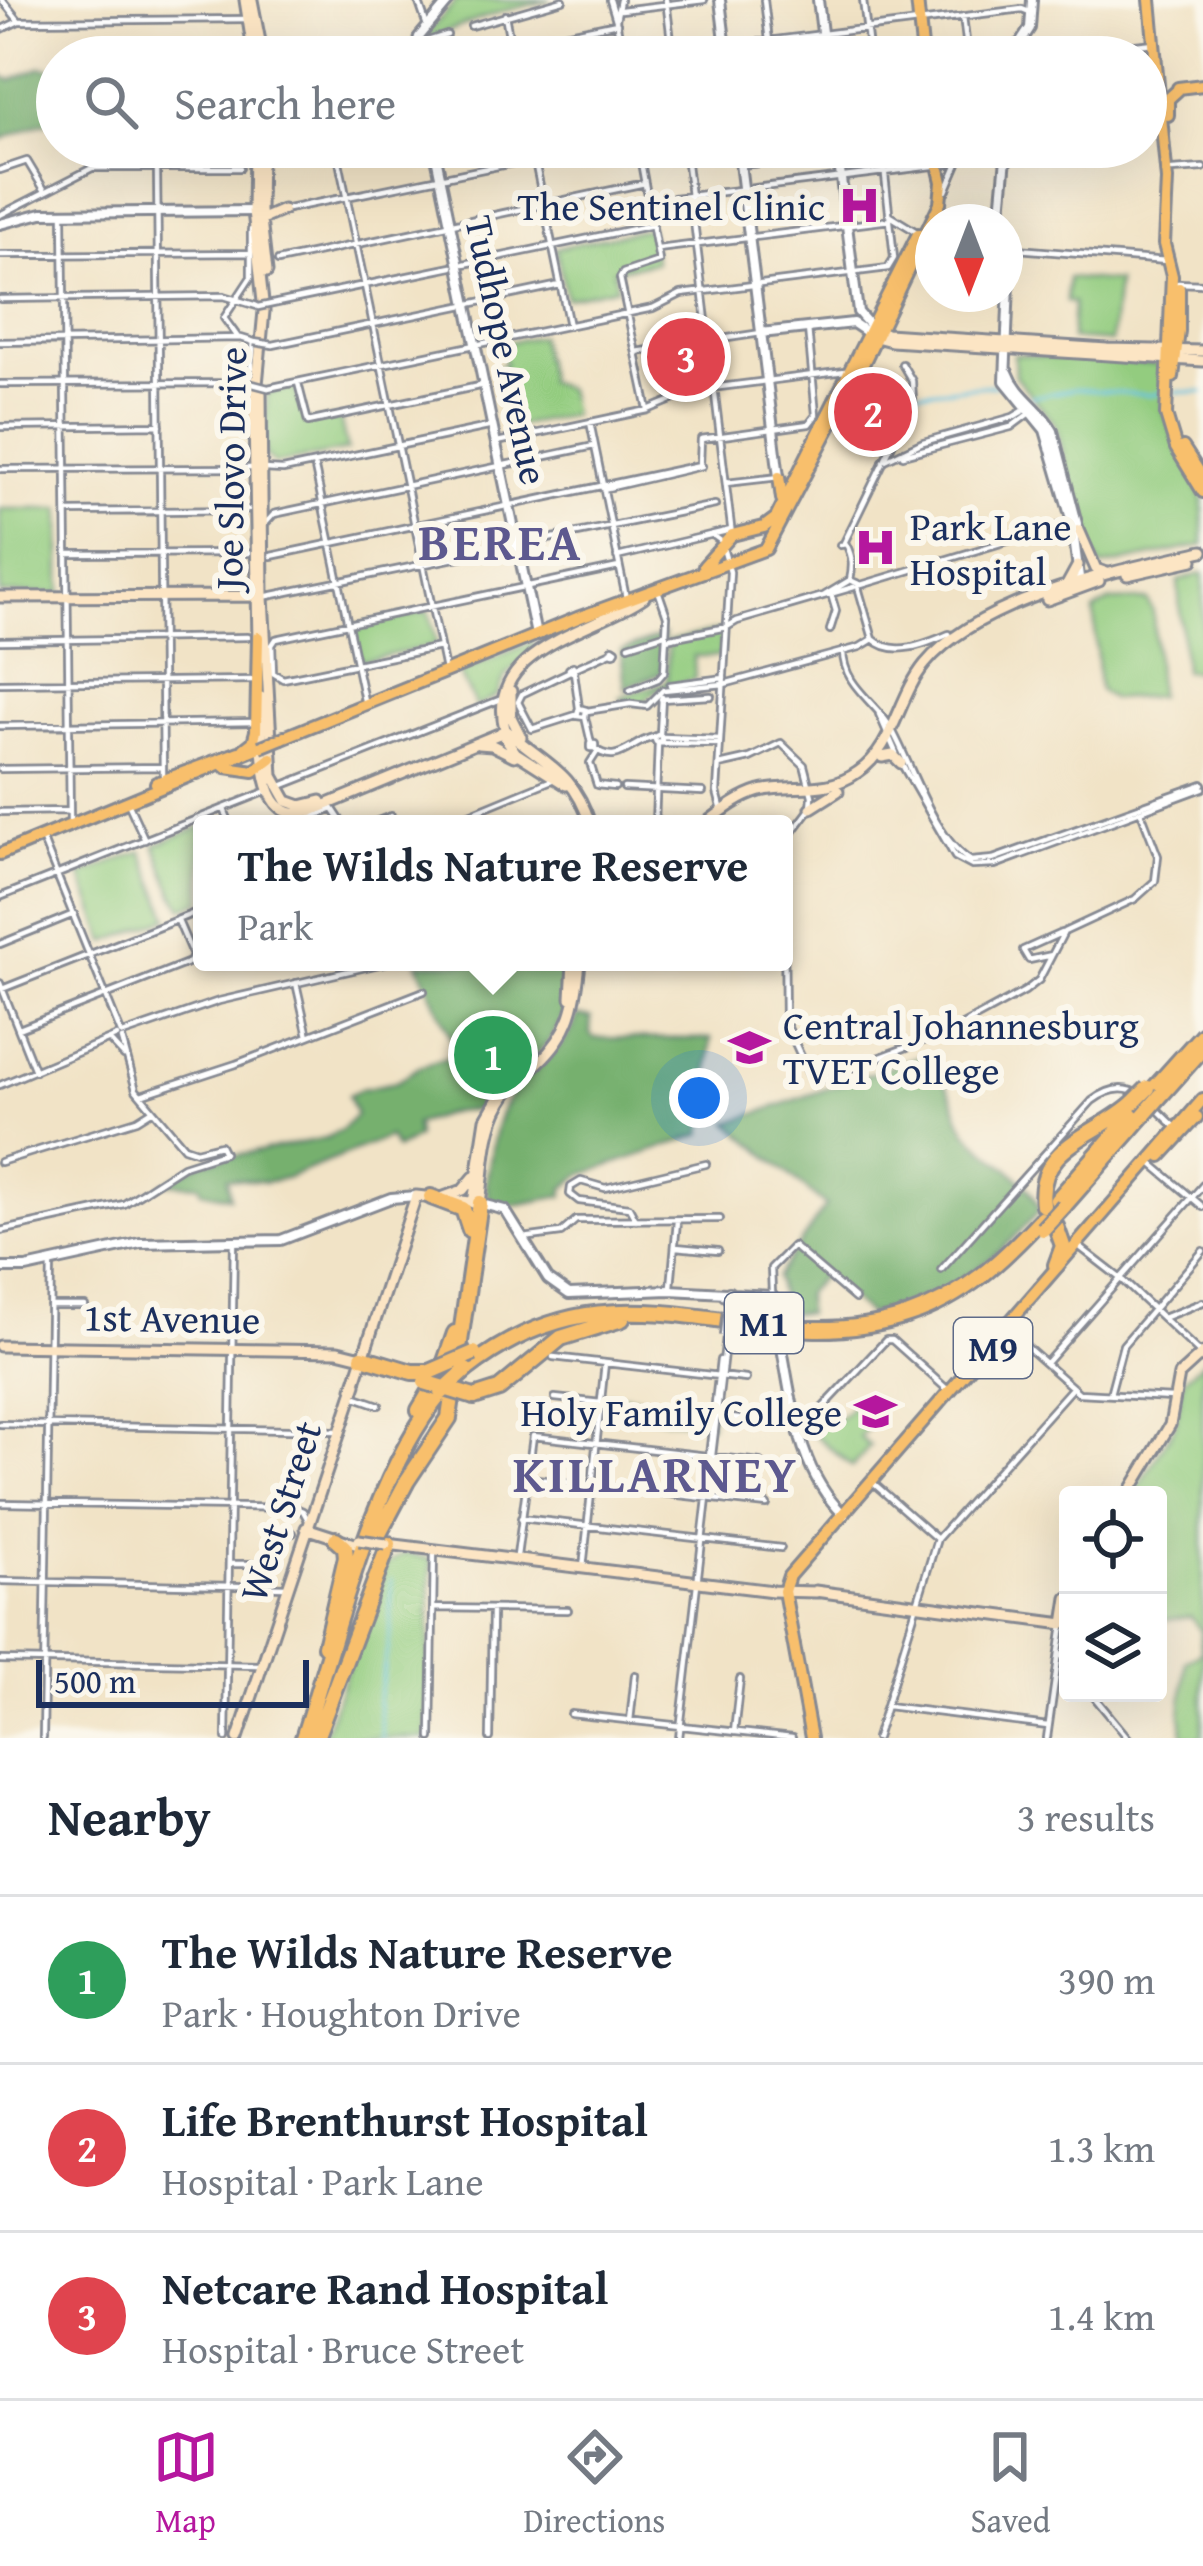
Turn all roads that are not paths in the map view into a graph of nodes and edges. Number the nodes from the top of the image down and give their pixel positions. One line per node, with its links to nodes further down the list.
1 (2, 0): 17 (street)
2 (248, 0): 22 (main road); 33 (main road)
3 (418, 0): 26 (street)
4 (450, 0): 26 (street)
5 (563, 0): 19 (street)
6 (610, 0): 24 (street)
7 (620, 0): 18 (street)
8 (704, 0): 16 (street)
9 (720, 0): 40 (street)
10 (764, 0): 41 (street)
11 (818, 0): 31 (street)
12 (862, 0): 28 (street)
13 (917, 0): 25 (main road)
14 (1032, 0): 20 (street)
15 (1150, 0): 47 (main road)
16 (666, 2): 18 (street); 39 (street)
17 (4, 8): 23 (street)
18 (621, 10): 24 (street)
19 (505, 15): 27 (street); 36 (street)
20 (1033, 15): 21 (street); 46 (street)
21 (963, 16): 25 (street); 45 (street)
22 (248, 19): 23 (street); 32 (main road)
23 (19, 21): 29 (street)
24 (616, 22): 37 (street); 38 (street)
25 (920, 22): 28 (street); 44 (main road)
26 (427, 26): 34 (street)
27 (471, 26)
28 (866, 29): 31 (street); 43 (street)
29 (0, 30)
30 (447, 34): 35 (street)
31 (823, 34): 42 (street)
32 (252, 36)
33 (254, 36)
34 (421, 36)
35 (441, 36)
36 (509, 36)
37 (549, 36)
38 (619, 36)
39 (670, 36)
40 (724, 36)
41 (768, 36)
42 (805, 36)
43 (867, 36)
44 (921, 36)
45 (965, 36)
46 (1025, 36)
47 (1155, 36)
48 (1203, 86): 50 (main road)
49 (1167, 87): 50 (main road)
50 (1180, 88): 71 (main road)
51 (92, 168): 77 (street)
52 (157, 168): 87 (street)
53 (256, 168): 90 (main road, Joe Slovo Drive)
54 (341, 168): 79 (street)
55 (439, 168): 74 (street, Tudhope Avenue)
56 (492, 168): 74 (street)
57 (536, 168): 82 (street)
58 (641, 168): 75 (street)
59 (688, 168): 78 (street)
60 (740, 168): 76 (street)
61 (839, 168): 73 (street)
62 (884, 168): 72 (street)
63 (896, 168): 72 (street)
64 (937, 168): 83 (main road)
65 (938, 168): 80 (main road)
66 (955, 168): 80 (street)
67 (1005, 168): 85 (street)
68 (1166, 168): 108 (main road)
69 (1203, 168): 71 (street)
70 (0, 170): 77 (street)
71 (1172, 170): 113 (main road)
72 (884, 171): 73 (street); 91 (street)
73 (840, 177): 76 (street); 95 (street)
74 (441, 179): 79 (street); 93 (street, Tudhope Avenue)
75 (645, 183): 81 (street); 82 (street)
76 (743, 189): 78 (street); 97 (street)
77 (45, 190): 89 (street)
78 (691, 195): 81 (street); 99 (street)
79 (347, 198): 86 (street); 98 (street)
80 (942, 198): 84 (main road)
81 (649, 201): 94 (street)
82 (544, 204): 93 (street); 100 (street)
83 (935, 204)
84 (939, 204)
85 (1002, 204)
86 (283, 210): 90 (main road)
87 (158, 212): 88 (street); 90 (street); 104 (street)
88 (63, 213): 92 (street); 103 (street)
89 (0, 214)
90 (257, 216): 105 (street); 176 (main road, Joe Slovo Drive)
91 (890, 218): 95 (street); 96 (street); 112 (street)
92 (0, 224)
93 (450, 224): 98 (street); 123 (street, Tudhope Avenue)
94 (653, 225): 100 (street); 102 (street)
95 (847, 225): 97 (street); 112 (street)
96 (915, 232)
97 (749, 238): 99 (street); 114 (street)
98 (357, 243): 109 (street); 116 (street)
99 (697, 244): 102 (street); 118 (street)
100 (553, 245): 110 (street); 117 (street)
101 (1023, 249): 108 (street)
102 (658, 250): 126 (street)
103 (63, 253): 104 (street); 106 (street); 120 (street)
104 (158, 253): 105 (street); 119 (street)
105 (251, 253): 121 (street)
106 (0, 255)
107 (915, 255): 132 (main road)
108 (1168, 258): 143 (main road)
109 (278, 261)
110 (464, 264)
111 (452, 267): 116 (street)
112 (852, 272): 114 (street); 125 (street)
113 (1178, 283): 115 (street); 143 (main road)
114 (754, 284): 118 (street); 131 (street)
115 (1203, 284)
116 (365, 285): 121 (street, bridge); 128 (street)
117 (560, 285): 123 (street); 129 (street)
118 (703, 292): 126 (street); 135 (street)
119 (158, 297): 120 (street); 121 (street); 134 (street)
120 (64, 298): 122 (street); 136 (street)
121 (235, 298): 133 (street)
122 (0, 299)
123 (467, 305): 128 (street); 140 (street, Tudhope Avenue)
124 (1007, 312): 139 (street)
125 (858, 313): 127 (street); 132 (street)
126 (628, 314): 129 (street); 142 (street)
127 (849, 323): 130 (street); 132 (street)
128 (373, 325): 138 (street, bridge); 146 (street)
129 (568, 326): 140 (street)
130 (808, 328): 131 (street); 148 (street)
131 (761, 333): 135 (street); 149 (street)
132 (873, 333): 139 (main road); 188 (main road); 206 (main road)
133 (239, 337): 134 (street); 138 (street)
134 (159, 340): 136 (street); 150 (street)
135 (709, 340): 142 (street); 156 (street)
136 (65, 341): 137 (street); 154 (street)
137 (0, 342)
138 (254, 342): 151 (street)
139 (1005, 345): 143 (main road); 158 (street)
140 (476, 346): 146 (street); 155 (street, Tudhope Avenue)
141 (1203, 351): 143 (main road)
142 (636, 352): 159 (street)
143 (1172, 355): 144 (main road); 180 (main road); 184 (main road)
144 (1203, 361)
145 (902, 364): 168 (street)
146 (382, 365): 152 (street); 157 (street)
147 (845, 370): 148 (street)
148 (812, 374): 149 (street); 165 (street)
149 (766, 380): 156 (street); 165 (street)
150 (159, 382): 151 (street); 154 (street); 161 (street)
151 (249, 383): 152 (street, bridge)
152 (298, 383): 157 (street)
153 (0, 384): 154 (street)
154 (65, 384): 162 (street)
155 (484, 386): 157 (street); 163 (street, Tudhope Avenue)
156 (715, 388): 159 (street); 166 (street)
157 (390, 405): 169 (street)
158 (1031, 408): 171 (street); 171 (street); 192 (street)
159 (648, 410): 160 (street)
160 (590, 422): 167 (street); 170 (street)
161 (160, 425): 162 (street); 175 (street)
162 (65, 426): 164 (street); 178 (street)
163 (493, 426): 167 (street, Tudhope Avenue); 169 (street)
164 (0, 427)
165 (772, 428): 166 (street); 179 (street)
166 (721, 435): 181 (street); 183 (street)
167 (496, 442): 174 (street, Tudhope Avenue)
168 (891, 444): 171 (street); 172 (street)
169 (398, 445): 173 (street); 182 (street)
170 (594, 446): 174 (street); 183 (street)
171 (899, 455): 172 (street)
172 (883, 461): 198 (street)
173 (314, 464): 176 (street); 185 (street)
174 (500, 466): 182 (street); 187 (street, Tudhope Avenue)
175 (160, 468): 176 (street); 178 (street); 190 (street)
176 (258, 468): 195 (main road, Joe Slovo Drive); 221 (main road, Joe Slovo Drive)
177 (0, 469): 178 (street)
178 (65, 469): 191 (street)
179 (779, 476): 181 (street); 188 (main road)
180 (1203, 478)
181 (726, 483): 196 (street)
182 (407, 485): 185 (street); 193 (street)
183 (603, 487): 187 (street); 194 (street)
184 (1203, 492)
185 (323, 503): 195 (street); 197 (street)
186 (715, 505): 194 (street)
187 (509, 506): 193 (street); 199 (street, Tudhope Avenue)
188 (781, 508): 196 (main road)
189 (248, 510): 190 (street)
190 (160, 511): 191 (street); 202 (street)
191 (66, 512): 201 (street)
192 (1076, 524): 208 (street); 210 (main road); 212 (street); 213 (street)
193 (415, 525): 197 (street); 207 (street)
194 (611, 526): 199 (street); 205 (street)
195 (262, 529): 221 (main road, Joe Slovo Drive)
196 (729, 534): 205 (street); 206 (street); 222 (main road)
197 (331, 543): 204 (street); 211 (street)
198 (844, 544): 213 (street); 213 (street)
199 (517, 546): 207 (street); 215 (street, Tudhope Avenue)
200 (248, 553): 202 (street)
201 (67, 554): 202 (street); 219 (street)
202 (160, 554): 217 (street)
203 (1203, 554): 210 (main road); 212 (main road)
204 (271, 556)
205 (617, 557): 209 (street)
206 (729, 561): 216 (main road); 225 (street)
207 (423, 565): 211 (street); 223 (street)
208 (1078, 566): 212 (street); 214 (main road)
209 (620, 567): 215 (street); 222 (street)
210 (1107, 573): 212 (main road)
211 (339, 583): 221 (street); 224 (street)
212 (1082, 583): 214 (main road); 260 (main road)
213 (855, 584): 218 (street); 232 (street)
214 (1067, 585): 253 (main road)
215 (526, 586): 223 (street); 228 (street, Tudhope Avenue)
216 (655, 590): 222 (main road); 229 (street); 240 (main road)
217 (161, 594): 219 (main road); 221 (main road); 231 (street)
218 (828, 594): 225 (street); 226 (street)
219 (67, 596): 220 (main road); 233 (street)
220 (0, 597)
221 (259, 597): 230 (main road, Joe Slovo Drive); 267 (main road, Joe Slovo Drive)
222 (623, 600): 228 (main road); 250 (main road)
223 (432, 606): 224 (street); 236 (street)
224 (348, 624): 239 (street); 239 (street)
225 (727, 627): 229 (street); 245 (street)
226 (830, 630)
227 (950, 634): 232 (street)
228 (536, 635): 242 (main road)
229 (666, 636): 235 (street); 248 (street)
230 (252, 637): 231 (street); 243 (main road); 267 (main road, Joe Slovo Drive)
231 (162, 639): 233 (street); 244 (street)
232 (874, 639): 237 (street)
233 (67, 640): 234 (street); 246 (street)
234 (0, 641)
235 (629, 645)
236 (440, 647): 239 (street); 242 (street)
237 (843, 651): 245 (street); 252 (street)
238 (611, 652): 241 (street)
239 (357, 664): 251 (street)
240 (524, 664): 250 (main road); 272 (main road)
241 (573, 670): 254 (street); 254 (street)
242 (445, 672): 251 (main road)
243 (255, 680): 244 (street); 255 (main road)
244 (162, 681): 246 (street); 256 (street)
245 (724, 681): 254 (street); 262 (street)
246 (68, 682): 247 (street); 257 (street)
247 (0, 683)
248 (630, 691)
249 (711, 696): 261 (street)
250 (502, 699): 259 (main road); 279 (street)
251 (365, 705): 265 (main road, bridge)
252 (878, 712): 253 (main road); 260 (street)
253 (897, 712): 260 (main road)
254 (582, 713): 264 (street)
255 (256, 722): 256 (street); 265 (main road)
256 (162, 724): 257 (street); 274 (street)
257 (68, 725): 258 (street); 270 (street)
258 (0, 726)
259 (503, 730): 263 (main road); 272 (main road); 283 (main road)
260 (891, 734): 266 (main road); 268 (street); 275 (street); 282 (main road)
261 (659, 739): 262 (street); 264 (street); 280 (street)
262 (720, 742): 269 (street)
263 (468, 747): 272 (main road); 295 (main road)
264 (594, 748): 277 (street)
265 (252, 749): 273 (main road); 274 (main road)
266 (882, 757): 268 (main road); 282 (main road)
267 (268, 761): 273 (main road); 279 (main road, Joe Slovo Drive)
268 (901, 763): 275 (street)
269 (719, 764): 282 (street); 289 (street)
270 (69, 768): 271 (street); 274 (street); 301 (street)
271 (0, 769)
272 (552, 769): 296 (street); 297 (main road); 298 (main road)
273 (194, 776): 274 (main road)
274 (163, 778): 284 (main road); 301 (main road)
275 (912, 778): 303 (street)
276 (1203, 786): 285 (street); 290 (street)
277 (615, 787)
278 (624, 788): 280 (street)
279 (272, 789): 283 (main road); 286 (street); 293 (main road)
280 (656, 790): 281 (street); 299 (street)
281 (703, 792)
282 (811, 800): 289 (main road); 289 (main road); 304 (street)
283 (287, 801): 294 (street)
284 (128, 802): 305 (main road); 306 (street)
285 (1147, 804): 287 (street); 290 (street)
286 (224, 809): 291 (street); 292 (street)
287 (1129, 811): 290 (street); 303 (street)
288 (0, 812): 301 (street)
289 (723, 812): 300 (main road)
290 (1142, 812): 303 (street); 313 (street)
291 (209, 815)
292 (226, 815)
293 (281, 815)
294 (284, 815)
295 (299, 815)
296 (463, 815)
297 (584, 815)
298 (585, 815)
299 (655, 815)
300 (719, 815)
301 (69, 816): 305 (main road)
302 (193, 821): 306 (street)
303 (1107, 821)
304 (793, 830)
305 (41, 835): 307 (main road); 308 (street)
306 (145, 840): 308 (street)
307 (0, 852)
308 (57, 874): 309 (street); 310 (street)
309 (0, 897)
310 (74, 914): 314 (street); 315 (street)
311 (193, 914): 312 (street)
312 (178, 921): 315 (street); 324 (street)
313 (1064, 932): 316 (street); 316 (street)
314 (0, 944)
315 (91, 955): 322 (street); 324 (street)
316 (1052, 955): 320 (street)
317 (349, 971): 321 (street)
318 (575, 971): 341 (main road)
319 (577, 971): 345 (main road)
320 (785, 971)
321 (296, 983): 326 (street); 327 (street)
322 (1, 986): 325 (street)
323 (424, 991): 326 (street)
324 (106, 993): 325 (street); 327 (street)
325 (19, 1029): 330 (street)
326 (308, 1036): 332 (street)
327 (119, 1037): 329 (street); 329 (street); 330 (street)
328 (1200, 1041): 334 (highway, M1, bridge)
329 (126, 1058): 332 (street)
330 (35, 1071): 331 (street)
331 (0, 1085)
332 (140, 1095): 335 (street)
333 (1203, 1099): 337 (main road, M9)
334 (1139, 1108): 347 (highway, M1); 347 (highway)
335 (153, 1110): 338 (street); 352 (street)
336 (1203, 1110): 337 (main road, M9)
337 (1174, 1126): 339 (main road, M9); 362 (street)
338 (0, 1162)
339 (1151, 1163): 344 (street); 355 (main road, M9)
340 (706, 1164): 349 (street)
341 (478, 1167): 343 (main road); 345 (main road)
342 (1203, 1185): 344 (street)
343 (428, 1197): 345 (main road); 351 (highway); 354 (street); 381 (main road, West Street)
344 (1192, 1198): 346 (street); 363 (street)
345 (482, 1204): 351 (highway); 353 (street); 426 (highway)
346 (1203, 1207)
347 (1051, 1215): 355 (highway); 360 (highway); 372 (highway, M1); 374 (highway, M1)
348 (720, 1219): 350 (street)
349 (636, 1220): 350 (street); 353 (street)
350 (677, 1221): 356 (street)
351 (470, 1230): 405 (highway)
352 (0, 1231)
353 (523, 1238): 364 (street)
354 (234, 1241): 359 (street); 378 (street)
355 (1078, 1245): 360 (main road, M9); 363 (street); 375 (main road, M9)
356 (676, 1247): 358 (street); 364 (street)
357 (1203, 1251): 371 (street)
358 (718, 1252)
359 (51, 1262): 361 (street); 369 (street)
360 (1056, 1265): 375 (main road, M9)
361 (0, 1268)
362 (941, 1270)
363 (1120, 1279): 371 (street); 383 (street)
364 (669, 1291): 366 (street)
365 (772, 1296): 366 (street); 367 (street); 403 (street, bridge)
366 (730, 1299): 385 (street, bridge)
367 (855, 1299)
368 (1203, 1302): 373 (street)
369 (50, 1306): 370 (street); 377 (street)
370 (85, 1306)
371 (1152, 1308): 373 (street); 392 (street)
372 (591, 1313): 384 (highway, M1); 386 (highway, bridge)
373 (1163, 1318): 379 (street)
374 (622, 1319): 384 (highway, M1); 386 (highway, bridge)
375 (1005, 1328): 383 (street); 390 (main road, M9)
376 (0, 1346): 377 (main road, 1st Avenue)
377 (49, 1346): 378 (main road, 1st Avenue); 400 (street)
378 (232, 1349): 381 (main road, 1st Avenue); 401 (street)
379 (1202, 1354): 394 (main road)
380 (553, 1357): 382 (street)
381 (363, 1359): 386 (highway); 389 (main road, West Street)
382 (605, 1363): 385 (street); 395 (street)
383 (1046, 1363): 388 (street)
384 (468, 1374): 391 (highway, M1, bridge)
385 (720, 1376): 387 (street); 397 (street)
386 (427, 1377)
387 (746, 1378)
388 (1072, 1388): 392 (street); 424 (street)
389 (352, 1391): 396 (street); 402 (main road, West Street)
390 (952, 1393): 403 (street); 409 (main road, M9)
391 (445, 1396): 405 (highway, M1); 426 (highway, M1)
392 (1110, 1396): 394 (street)
393 (555, 1398): 395 (street)
394 (1173, 1398): 411 (main road)
395 (601, 1403): 404 (street)
396 (379, 1405)
397 (715, 1416): 398 (street); 406 (street)
398 (753, 1421)
399 (0, 1424): 400 (street)
400 (48, 1425): 401 (street); 414 (street)
401 (231, 1428): 402 (street); 416 (street)
402 (338, 1430): 419 (main road, West Street)
403 (800, 1432): 417 (street)
404 (597, 1443): 406 (street); 408 (street); 410 (street)
405 (404, 1448): 453 (highway, M1)
406 (711, 1458): 407 (street); 412 (street)
407 (760, 1462)
408 (525, 1477): 410 (street); 418 (street)
409 (873, 1483): 417 (main road, M9); 424 (street)
410 (592, 1485): 412 (street); 420 (street)
411 (1133, 1486)
412 (707, 1499): 415 (street); 423 (street)
413 (0, 1503): 414 (street)
414 (46, 1504): 416 (street); 436 (street)
415 (767, 1505)
416 (230, 1507): 419 (street); 431 (street)
417 (844, 1515): 439 (main road, M9)
418 (521, 1518): 420 (street); 430 (street)
419 (307, 1524): 422 (main road); 425 (main road); 438 (main road, West Street)
420 (588, 1526): 423 (street); 432 (street)
421 (293, 1533): 431 (street)
422 (336, 1538): 425 (main road); 445 (highway)
423 (703, 1539): 427 (street); 435 (street)
424 (937, 1539): 440 (street)
425 (357, 1542): 426 (main road, bridge); 445 (highway)
426 (386, 1544): 428 (main road); 429 (main road); 433 (highway); 463 (highway, M1)
427 (781, 1548)
428 (409, 1551): 429 (main road); 433 (highway)
429 (434, 1551): 430 (main road); 430 (main road); 441 (street)
430 (519, 1558): 432 (main road)
431 (229, 1564): 437 (street)
432 (583, 1568): 435 (main road)
433 (382, 1569): 463 (highway)
434 (0, 1581): 436 (street)
435 (698, 1581): 439 (main road); 458 (street)
436 (46, 1582): 437 (street); 448 (street)
437 (228, 1585): 438 (street); 449 (street)
438 (286, 1587): 450 (main road, West Street)
439 (788, 1589): 440 (main road); 468 (main road)
440 (918, 1604): 444 (main road); 455 (street)
441 (433, 1608): 442 (street); 464 (street)
442 (492, 1609): 443 (street); 465 (street)
443 (568, 1610)
444 (1059, 1623)
445 (329, 1627): 453 (highway)
446 (1059, 1652): 459 (street)
447 (0, 1660): 448 (street)
448 (44, 1661): 449 (street); 461 (street)
449 (227, 1664): 450 (street); 462 (street)
450 (260, 1665): 462 (main road, West Street)
451 (635, 1675): 457 (street)
452 (740, 1679): 460 (street)
453 (318, 1692): 463 (highway, M1)
454 (1098, 1702): 471 (street)
455 (885, 1706): 459 (street); 469 (street)
456 (571, 1714): 457 (street)
457 (630, 1721): 458 (street)
458 (680, 1726): 460 (street); 466 (street)
459 (1048, 1726): 470 (street)
460 (734, 1732): 467 (street)
461 (43, 1738)
462 (232, 1738)
463 (310, 1738)
464 (430, 1738)
465 (490, 1738)
466 (679, 1738)
467 (791, 1738)
468 (813, 1738)
469 (875, 1738)
470 (1046, 1738)
471 (1128, 1738)

